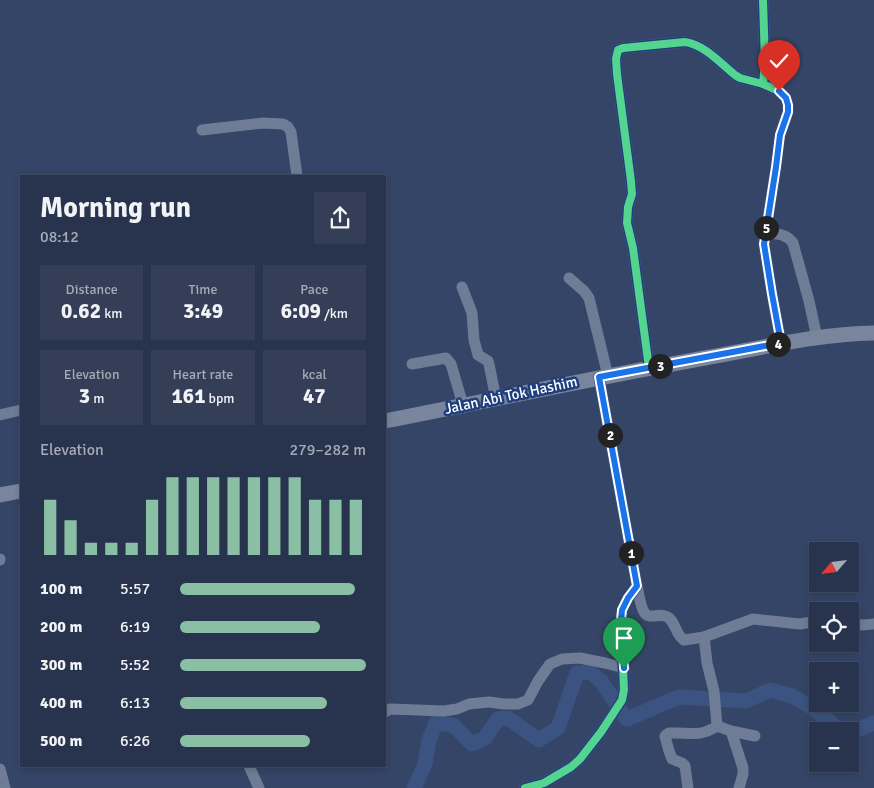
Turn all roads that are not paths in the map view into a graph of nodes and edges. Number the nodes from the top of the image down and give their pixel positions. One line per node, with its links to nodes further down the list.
1 (763, 0): 2 (street)
2 (763, 84): 5 (street); 12 (street)
3 (202, 130): 4 (street)
4 (297, 175)
5 (765, 233): 9 (street); 10 (street)
6 (569, 278): 13 (street)
7 (462, 287): 14 (street)
8 (874, 333): 9 (main road, Jalan Abi Tok Hashim)
9 (816, 338): 10 (main road, Jalan Abi Tok Hashim)
10 (781, 343): 12 (main road, Jalan Abi Tok Hashim)
11 (412, 364): 15 (street)
12 (649, 368): 13 (main road, Jalan Abi Tok Hashim)
13 (604, 376): 14 (main road, Jalan Abi Tok Hashim); 21 (street)
14 (496, 399): 15 (main road, Jalan Abi Tok Hashim)
15 (463, 405): 18 (main road, Jalan Abi Tok Hashim)
16 (20, 410): 17 (street)
17 (0, 415)
18 (386, 421)
19 (20, 491): 20 (main road)
20 (0, 495)
21 (637, 586): 25 (street); 26 (street)
22 (809, 623): 25 (street)
23 (874, 624): 24 (street)
24 (859, 625)
25 (704, 637): 28 (street)
26 (624, 668): 27 (street); 33 (street)
27 (386, 711)
28 (716, 722): 29 (street); 37 (street)
29 (731, 731): 30 (street); 38 (street)
30 (755, 736)
31 (250, 767): 35 (street)
32 (0, 769): 34 (street)
33 (545, 786): 36 (street)
34 (4, 788)
35 (259, 788)
36 (526, 788)
37 (688, 788)
38 (739, 788)

